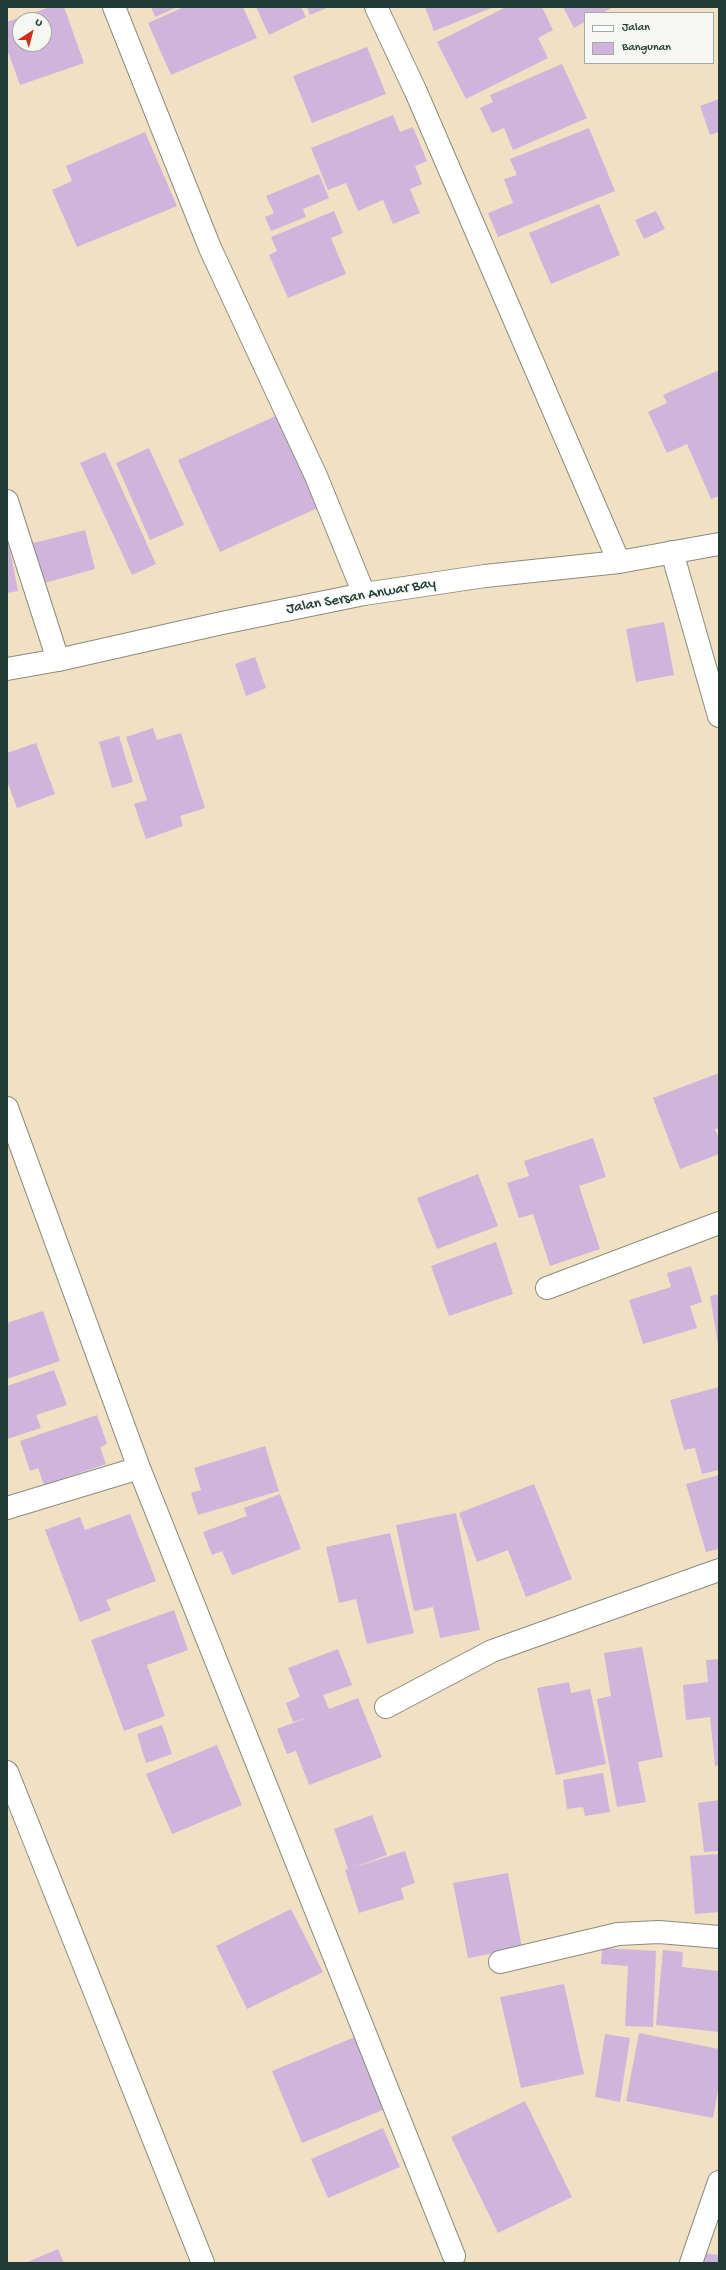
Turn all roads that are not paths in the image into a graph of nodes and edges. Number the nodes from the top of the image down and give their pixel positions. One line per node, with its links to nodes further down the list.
1 (114, 7): 7 (street)
2 (376, 7): 6 (street)
3 (7, 501): 8 (street)
4 (719, 544): 5 (street, Jalan Sersan Anwar Bay)
5 (672, 552): 6 (street, Jalan Sersan Anwar Bay); 10 (street)
6 (619, 562): 7 (street, Jalan Sersan Anwar Bay)
7 (364, 594): 8 (street, Jalan Sersan Anwar Bay)
8 (58, 660): 9 (street, Jalan Sersan Anwar Bay)
9 (7, 669)
10 (719, 716)
11 (7, 1108): 14 (street)
12 (719, 1223): 13 (street)
13 (547, 1288)
14 (139, 1468): 15 (street); 22 (street)
15 (7, 1508)
16 (719, 1570): 17 (street)
17 (386, 1707)
18 (7, 1772): 23 (street)
19 (719, 1937): 20 (street)
20 (500, 1962)
21 (718, 2191): 24 (street)
22 (454, 2256)
23 (203, 2263)
24 (691, 2263)

